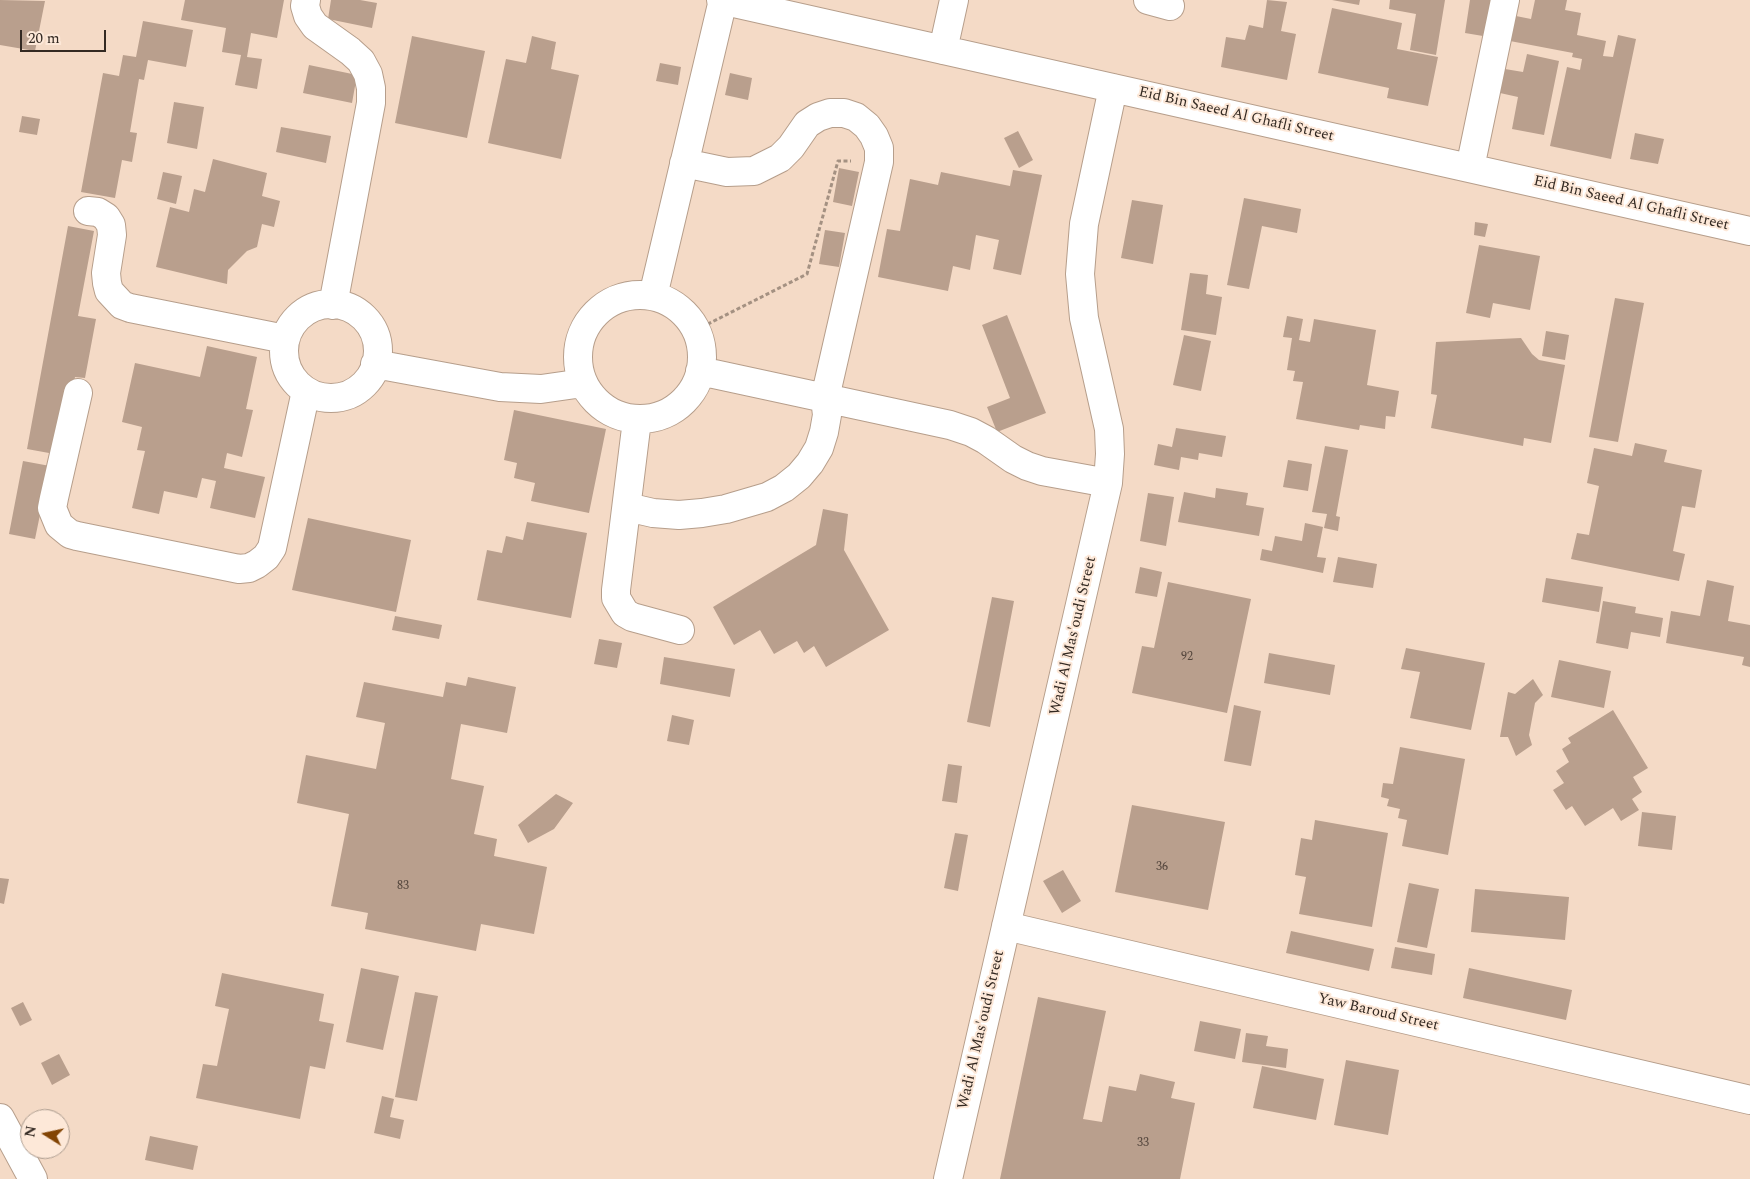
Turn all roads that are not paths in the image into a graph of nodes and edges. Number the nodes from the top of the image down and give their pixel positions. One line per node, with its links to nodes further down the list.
1 (306, 0): 12 (street)
2 (722, 0): 5 (street, Eid Bin Saeed Al Ghafli Street); 7 (street)
3 (954, 0): 5 (street)
4 (1505, 0): 8 (street)
5 (943, 50): 6 (street, Eid Bin Saeed Al Ghafli Street)
6 (1113, 88): 8 (street, Eid Bin Saeed Al Ghafli Street); 21 (street, Wadi Al Mas'oudi Street)
7 (684, 163): 11 (street); 19 (street)
8 (1470, 168): 10 (street, Eid Bin Saeed Al Ghafli Street)
9 (88, 211): 13 (street)
10 (1750, 231)
11 (653, 296): 15 (street); 16 (street)
12 (333, 305): 13 (street); 14 (street)
13 (286, 339): 17 (street)
14 (376, 364): 16 (street); 17 (street)
15 (700, 371): 19 (street); 20 (street)
16 (583, 383): 20 (street)
17 (306, 391): 18 (street)
18 (78, 393)
19 (825, 398): 21 (street); 22 (street)
20 (637, 420): 22 (street)
21 (1108, 482): 24 (street, Wadi Al Mas'oudi Street)
22 (627, 507): 23 (street)
23 (680, 630)
24 (1006, 926): 25 (street, Yaw Baroud Street); 28 (street, Wadi Al Mas'oudi Street)
25 (1750, 1100)
26 (0, 1118): 27 (street)
27 (33, 1179)
28 (948, 1179)

